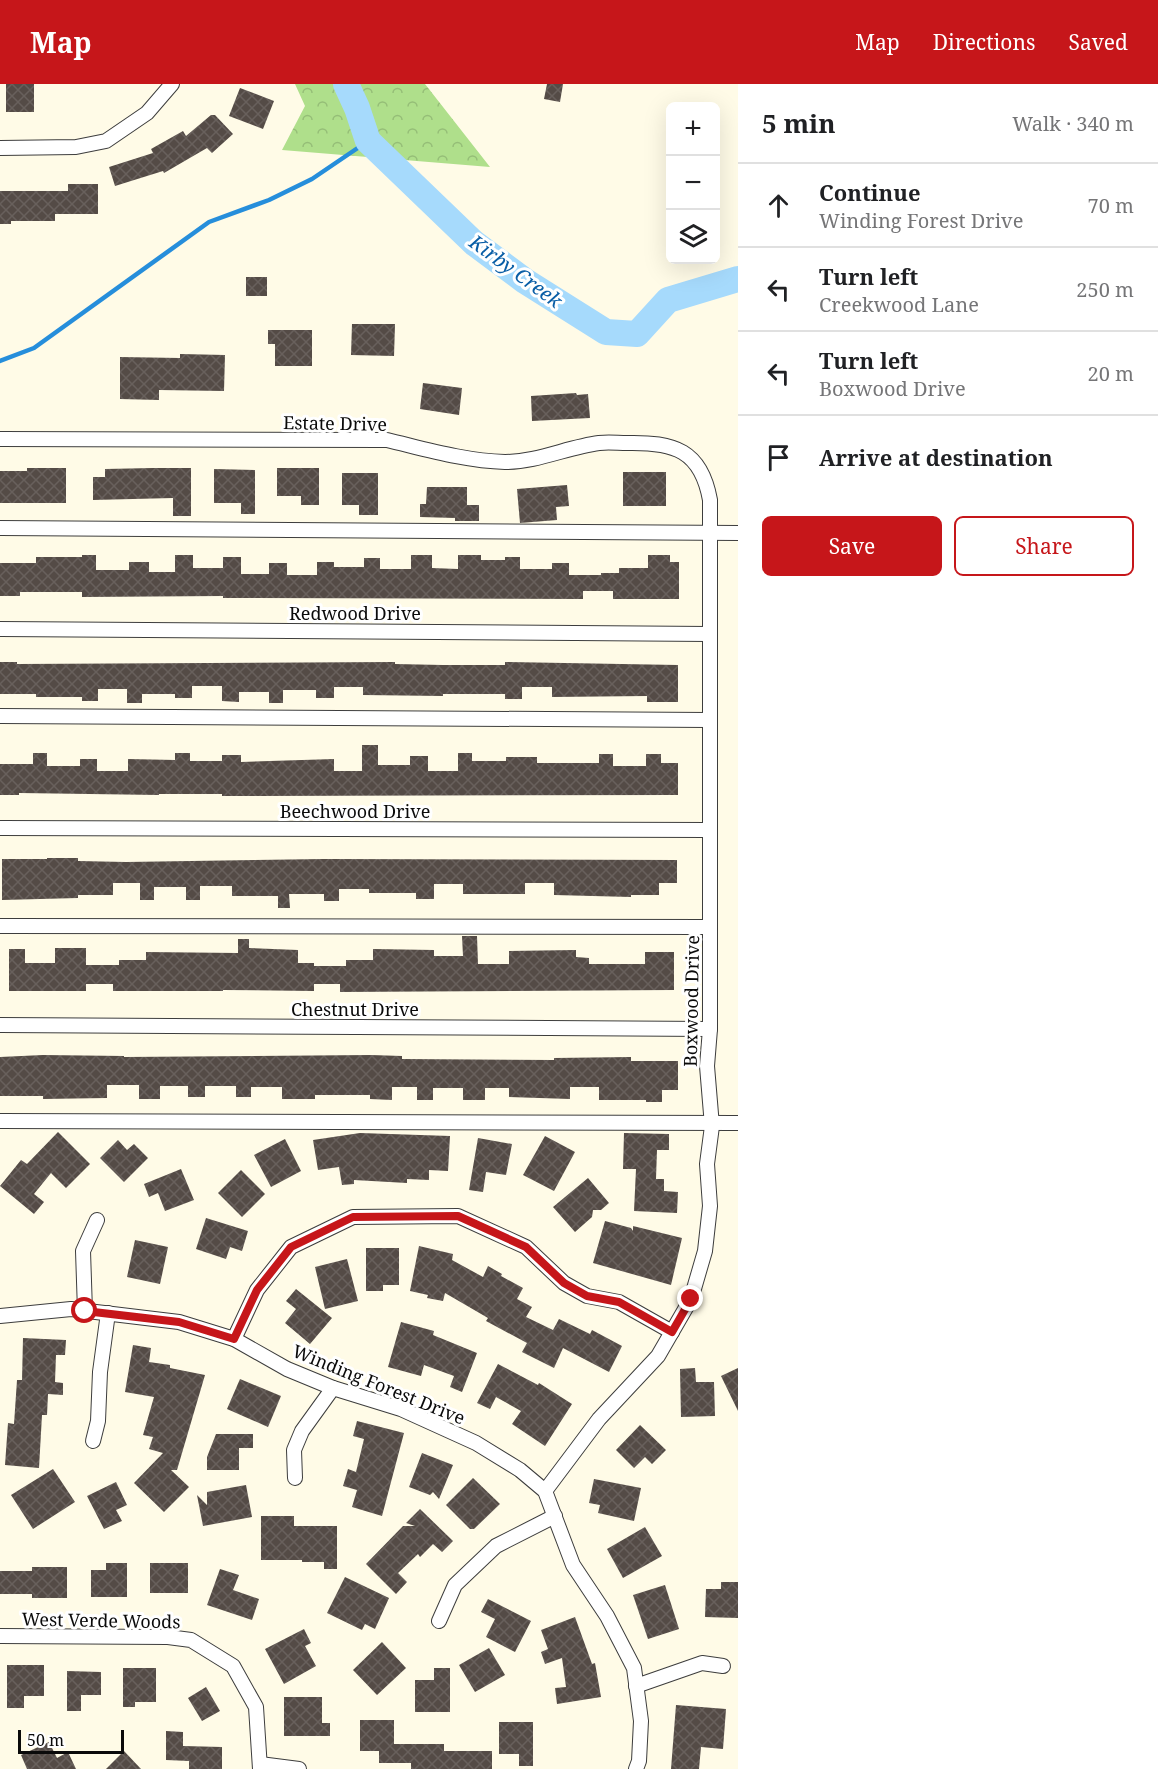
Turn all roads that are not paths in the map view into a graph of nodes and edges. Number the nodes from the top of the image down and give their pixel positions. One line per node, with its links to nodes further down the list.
1 (172, 84): 2 (street)
2 (0, 148)
3 (0, 439): 4 (street, Estate Drive)
4 (696, 463): 6 (street, Boxwood Drive)
5 (0, 528): 6 (street)
6 (710, 532): 7 (street); 9 (street, Boxwood Drive)
7 (738, 533)
8 (0, 629): 9 (street, Redwood Drive)
9 (710, 634): 11 (street, Boxwood Drive)
10 (0, 716): 11 (street)
11 (710, 720): 13 (street, Boxwood Drive)
12 (0, 828): 13 (street, Beechwood Drive)
13 (710, 830): 15 (street, Boxwood Drive)
14 (0, 926): 15 (street)
15 (710, 927): 17 (street, Boxwood Drive)
16 (0, 1025): 17 (street, Chestnut Drive)
17 (710, 1029): 19 (street, Boxwood Drive)
18 (0, 1121): 19 (street)
19 (712, 1122): 20 (street); 25 (street, Boxwood Drive)
20 (738, 1123)
21 (97, 1220): 22 (street)
22 (85, 1311): 23 (street, Winding Forest Drive); 24 (street, Winding Forest Drive)
23 (108, 1313): 26 (street, Winding Forest Drive); 28 (street)
24 (0, 1316)
25 (672, 1332): 26 (street); 30 (street, Boxwood Drive)
26 (234, 1339): 27 (street, Winding Forest Drive)
27 (333, 1388): 29 (street); 30 (street, Winding Forest Drive)
28 (93, 1441)
29 (295, 1478)
30 (545, 1491): 31 (street, Winding Forest Drive)
31 (555, 1516): 32 (street); 35 (street, Winding Forest Drive)
32 (439, 1621)
33 (0, 1636): 36 (street, West Verde Woods)
34 (723, 1666): 35 (street)
35 (636, 1686): 38 (street, Winding Forest Drive)
36 (260, 1767): 37 (street)
37 (299, 1769)
38 (636, 1769)

